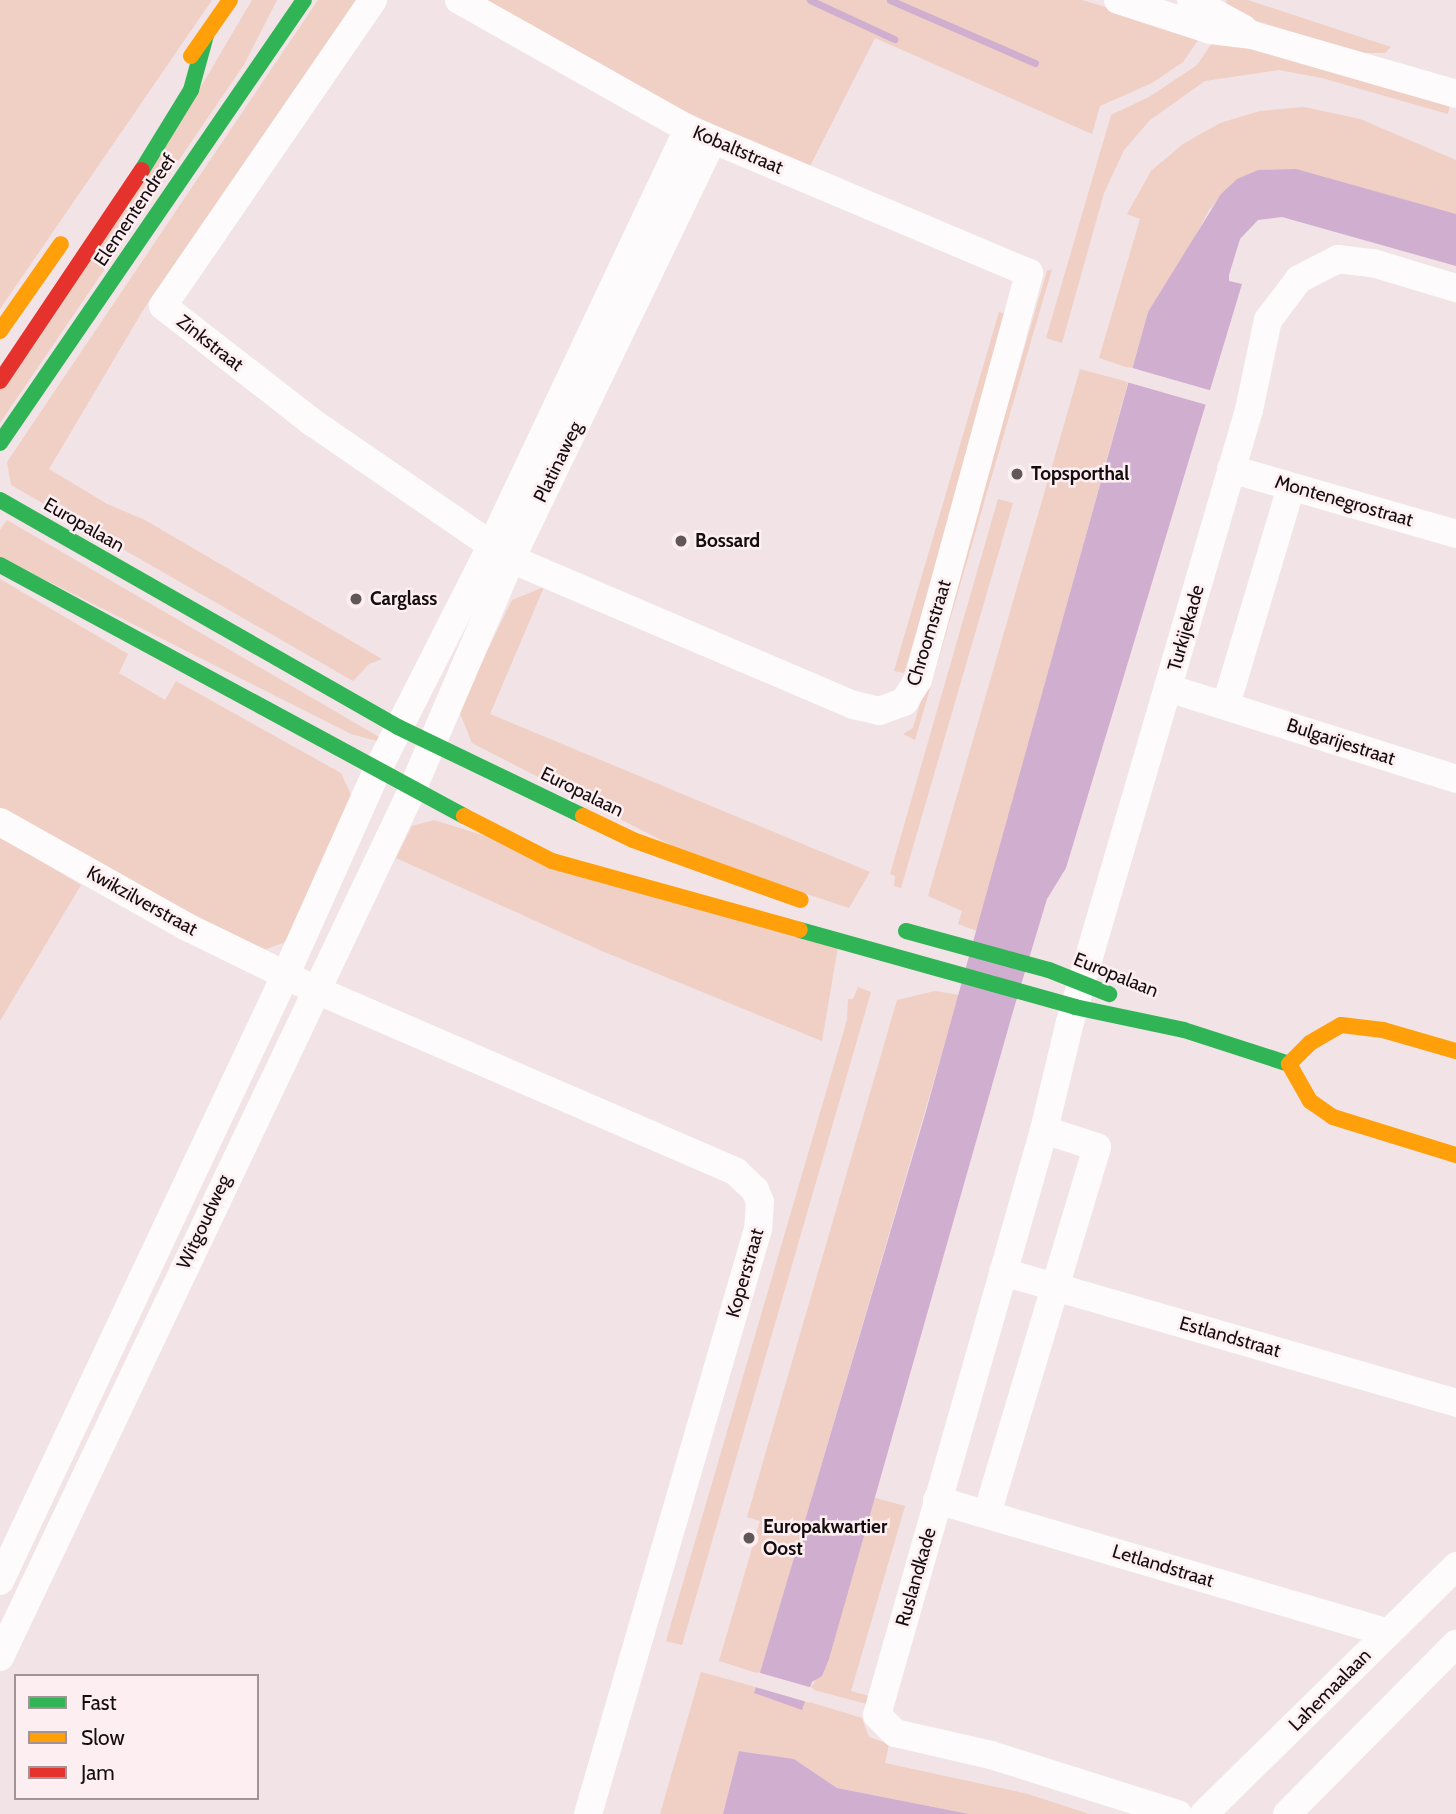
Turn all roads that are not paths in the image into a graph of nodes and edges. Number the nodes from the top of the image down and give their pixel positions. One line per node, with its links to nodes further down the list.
1 (230, 0): 8 (street)
2 (304, 0): 19 (street, Elementendreef)
3 (373, 0): 24 (street, Zinkstraat)
4 (459, 0): 12 (street, Kobaltstraat)
5 (1118, 0): 7 (street)
6 (1191, 0): 9 (street)
7 (1153, 4): 9 (street)
8 (206, 35): 10 (street); 18 (street)
9 (1252, 35): 11 (street)
10 (174, 81)
11 (1456, 94)
12 (688, 129): 13 (street, Kobaltstraat); 24 (street, Platinaweg)
13 (713, 140): 15 (street, Kobaltstraat); 24 (street, Platinaweg)
14 (71, 229): 17 (street)
15 (1029, 273): 24 (street, Chroomstraat)
16 (1456, 288): 20 (street, Turkijekade)
17 (0, 331)
18 (0, 381)
19 (0, 443)
20 (1231, 469): 21 (street, Montenegrostraat); 26 (street, Turkijekade)
21 (1291, 487): 23 (street, Montenegrostraat); 27 (street)
22 (0, 500): 28 (street, Europalaan)
23 (1456, 534)
24 (500, 554): 28 (street, Platinaweg); 29 (street, Platinaweg)
25 (0, 565): 30 (street, Europalaan)
26 (1168, 688): 27 (street, Bulgarijestraat); 38 (street, Turkijekade)
27 (1226, 705): 31 (street, Bulgarijestraat)
28 (398, 727): 29 (street, Europalaan); 30 (street, Platinaweg)
29 (430, 742): 32 (street, Platinaweg); 34 (street, Europalaan)
30 (377, 771): 32 (street, Europalaan); 36 (street, Witgoudweg)
31 (1456, 779)
32 (412, 790): 37 (street, Witgoudweg); 38 (street, Europalaan)
33 (0, 822): 36 (street, Kwikzilverstraat)
34 (824, 907)
35 (892, 927): 38 (street, Europalaan)
36 (286, 974): 37 (street, Koperstraat); 50 (street, Witgoudweg)
37 (314, 989): 53 (street, Witgoudweg); 54 (street, Koperstraat)
38 (1078, 995): 39 (street, Europalaan); 39 (street, Europalaan); 42 (street, Ruslandkade)
39 (1184, 1030): 41 (street, Europalaan)
40 (1456, 1051): 41 (street)
41 (1289, 1064): 43 (street)
42 (1044, 1130): 44 (street, Ruslandkade); 45 (street)
43 (1456, 1155)
44 (1003, 1272): 45 (street, Estlandstraat); 47 (street, Ruslandkade)
45 (1054, 1286): 46 (street, Estlandstraat); 48 (street)
46 (1456, 1403)
47 (937, 1500): 48 (street, Letlandstraat); 55 (street, Ruslandkade)
48 (987, 1514): 51 (street, Letlandstraat)
49 (1456, 1566): 51 (street, Lahemaalaan)
50 (0, 1581)
51 (1388, 1633): 56 (street, Lahemaalaan)
52 (1454, 1648): 57 (street)
53 (0, 1657)
54 (588, 1814)
55 (1178, 1814)
56 (1204, 1814)
57 (1287, 1814)

